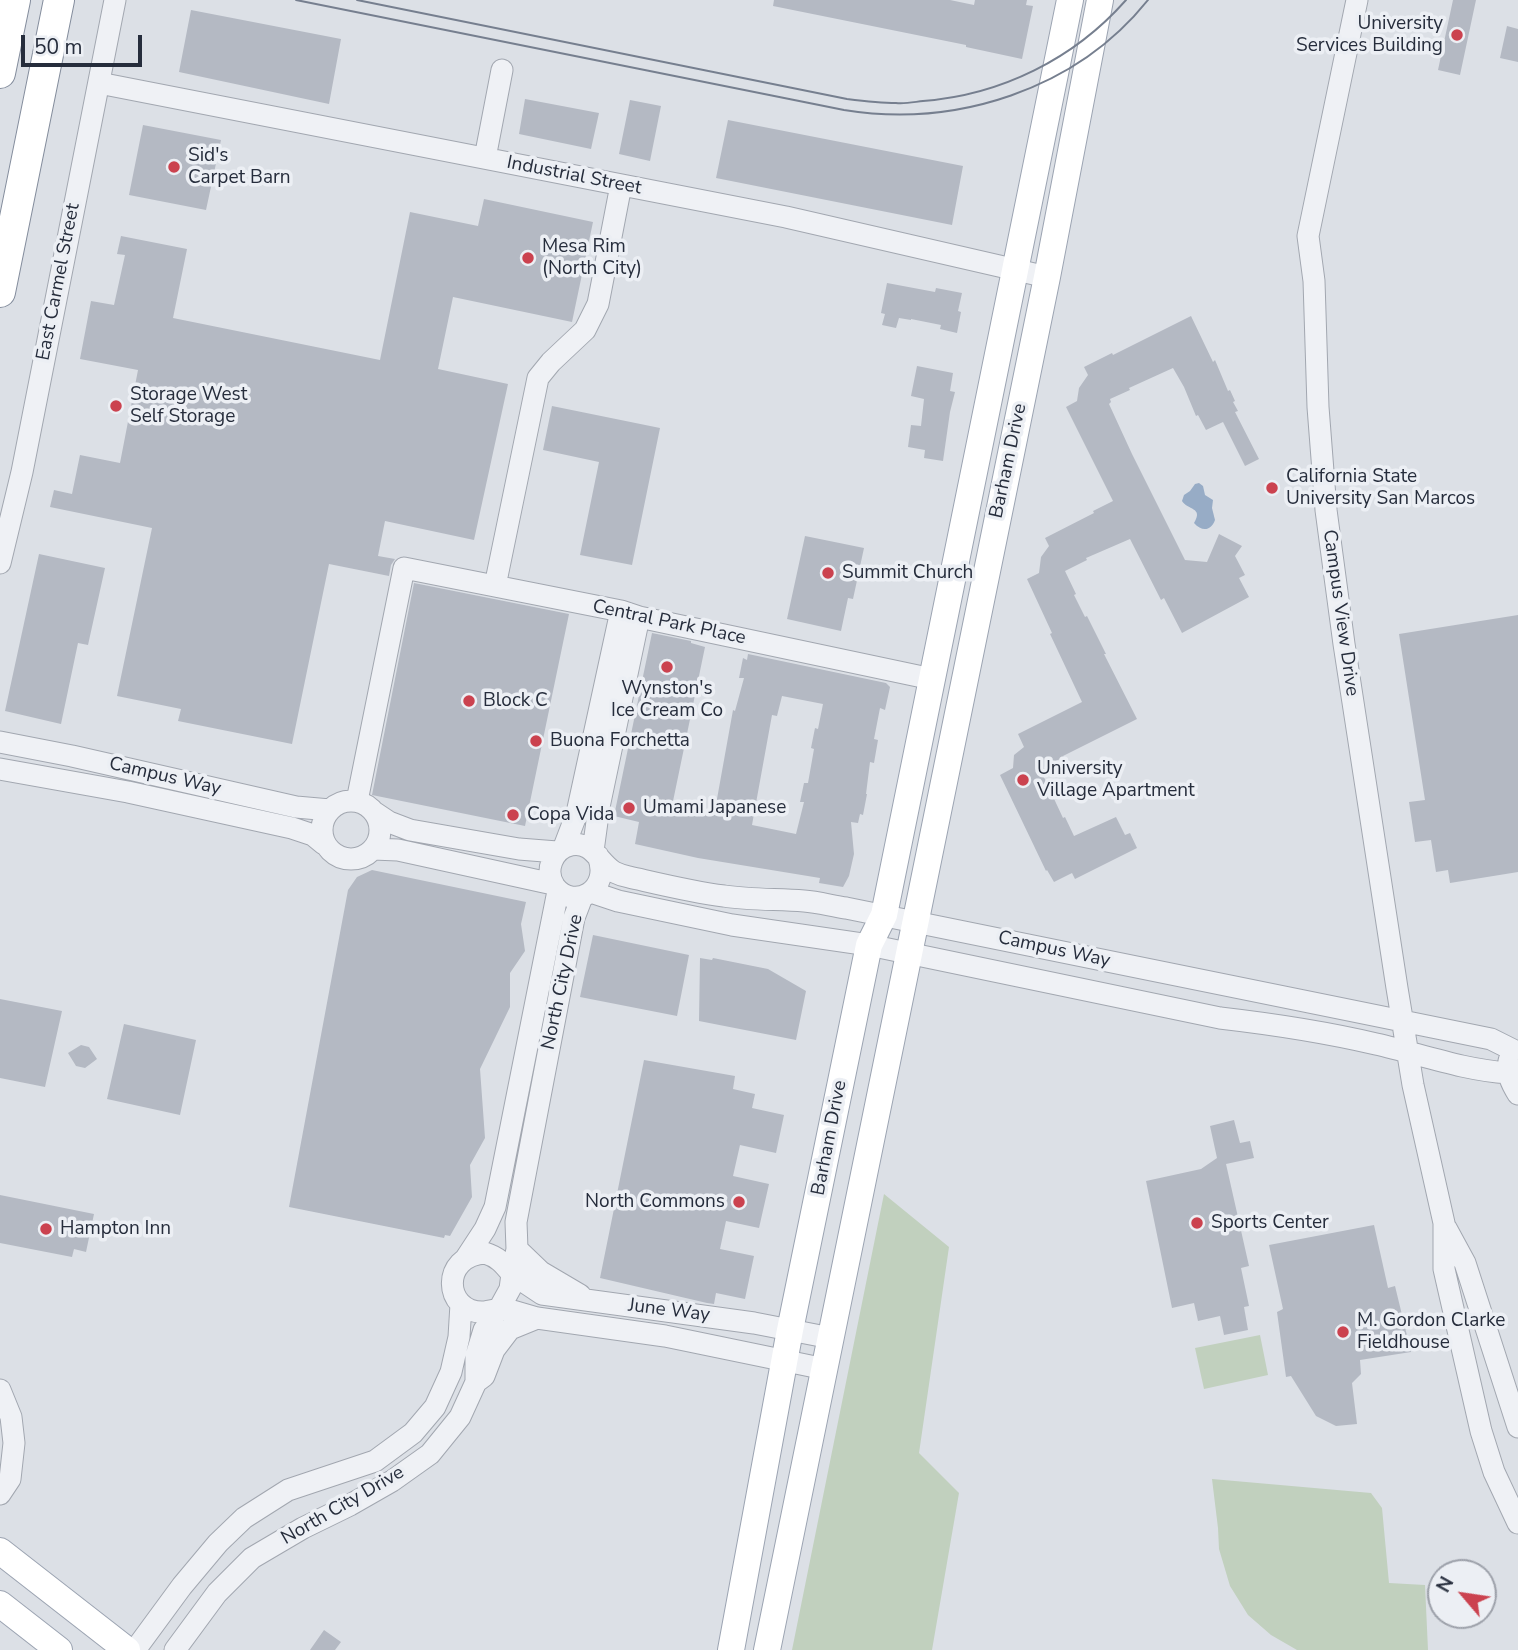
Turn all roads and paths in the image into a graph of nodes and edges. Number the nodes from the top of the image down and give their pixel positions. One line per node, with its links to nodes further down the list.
1 (15, 0): 8 (highway)
2 (59, 0): 14 (highway)
3 (115, 0): 9 (street, East Carmel Street)
4 (1070, 0): 12 (main road, Barham Drive)
5 (1100, 0): 13 (main road, Barham Drive)
6 (1357, 0): 35 (street, Campus View Drive)
7 (502, 70): 10 (street)
8 (0, 73)
9 (99, 83): 10 (street, Industrial Street); 15 (street, East Carmel Street)
10 (485, 158): 11 (street, Industrial Street)
11 (621, 185): 12 (street, Industrial Street); 16 (street)
12 (1016, 270): 13 (street, Industrial Street); 18 (main road, Barham Drive)
13 (1047, 277): 32 (main road, Barham Drive)
14 (0, 292)
15 (0, 563)
16 (495, 586): 17 (street, Central Park Place); 22 (street, Central Park Place)
17 (630, 614): 18 (street, Central Park Place); 27 (street); 28 (street)
18 (931, 689): 31 (main road)
19 (0, 742): 21 (street, Campus Way)
20 (0, 769): 24 (street, Campus Way)
21 (223, 780): 23 (street, Campus Way); 24 (street)
22 (365, 806): 23 (street, Campus Way); 26 (street); 27 (street)
23 (330, 810): 25 (street)
24 (230, 814): 25 (street, Campus Way)
25 (324, 844): 26 (street, Campus Way)
26 (373, 849): 29 (street, Campus Way)
27 (561, 850): 28 (street); 29 (street)
28 (595, 853): 30 (street); 31 (street, Campus Way)
29 (556, 888): 30 (street, Campus Way); 42 (street, North City Drive)
30 (586, 894): 33 (street, Campus Way); 41 (street, North City Drive)
31 (884, 915): 32 (street, Campus Way); 33 (main road, Barham Drive)
32 (915, 922): 34 (main road, Barham Drive); 35 (street, Campus Way)
33 (869, 945): 34 (street, Campus Way); 48 (main road, Barham Drive)
34 (909, 954): 37 (street, Campus Way); 49 (main road)
35 (1402, 1021): 36 (street, Campus Way); 37 (street, Campus View Drive)
36 (1515, 1047): 38 (street)
37 (1408, 1052): 38 (street, Campus Way); 40 (street, Campus View Drive)
38 (1508, 1073): 39 (street)
39 (1518, 1094)
40 (1444, 1223): 54 (street, Campus View Drive); 56 (street, Campus View Drive)
41 (517, 1250): 43 (street, North City Drive); 44 (street)
42 (466, 1258): 43 (street); 45 (street, North City Drive)
43 (512, 1274): 44 (street, June Way); 46 (street, North City Drive)
44 (591, 1302): 48 (street, June Way)
45 (461, 1304): 46 (street); 61 (street, North City Drive)
46 (499, 1309): 47 (street, June Way); 52 (street, North City Drive)
47 (537, 1318): 50 (street, June Way); 52 (street)
48 (790, 1330): 49 (street, June Way); 50 (main road, Barham Drive)
49 (831, 1338): 51 (main road)
50 (785, 1361): 51 (street, June Way); 63 (main road, Barham Drive)
51 (825, 1369): 64 (main road)
52 (476, 1382): 62 (street, North City Drive)
53 (0, 1390): 55 (street)
54 (1518, 1427)
55 (0, 1494)
56 (1518, 1523)
57 (0, 1552): 60 (main road)
58 (0, 1604): 59 (main road)
59 (59, 1650)
60 (127, 1650)
61 (135, 1650)
62 (175, 1650)
63 (731, 1650)
64 (767, 1650)

